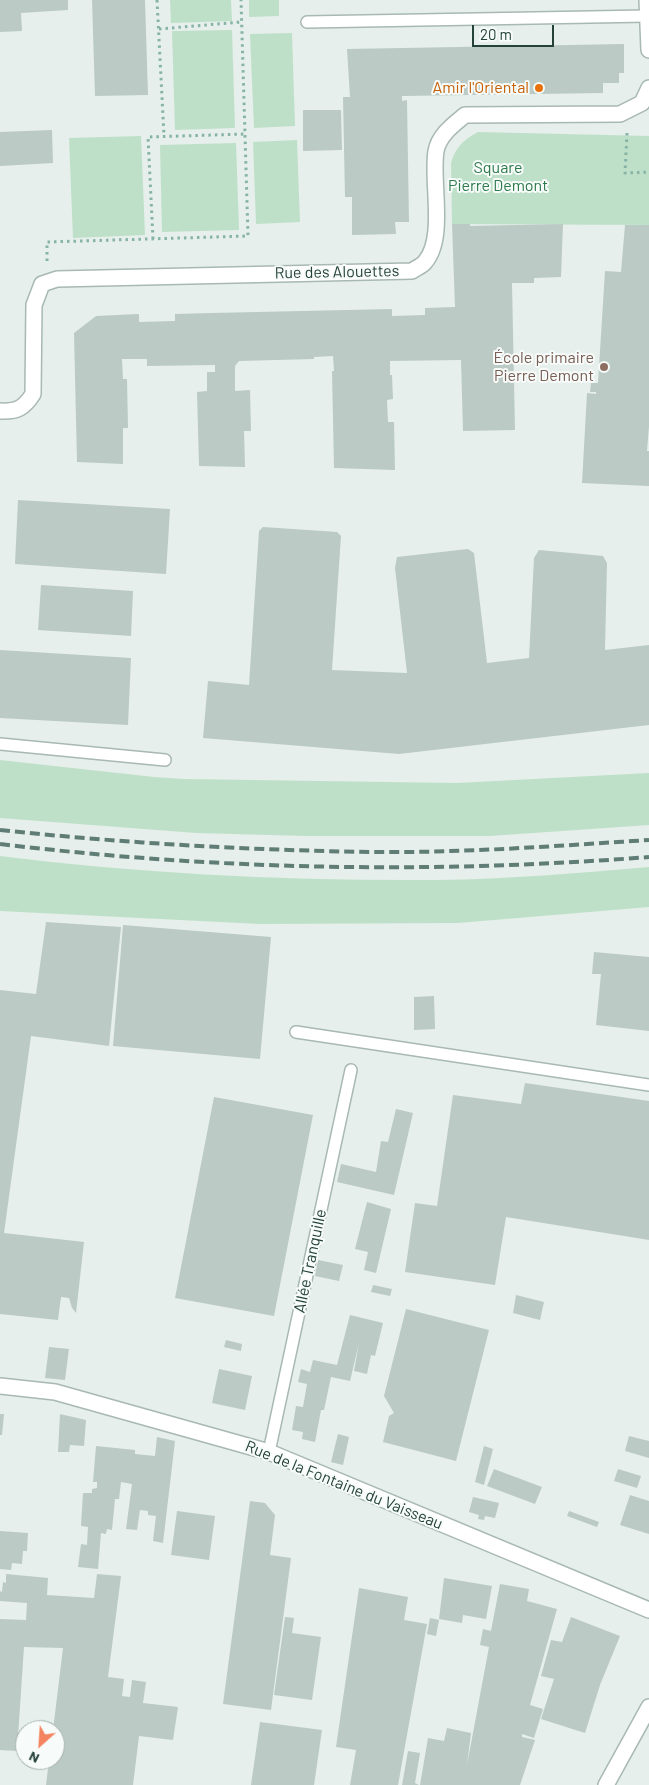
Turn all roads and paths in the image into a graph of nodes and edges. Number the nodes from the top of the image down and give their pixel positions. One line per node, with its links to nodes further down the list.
1 (157, 0): 7 (path)
2 (241, 0): 5 (path)
3 (648, 0): 4 (street)
4 (647, 16): 6 (lane); 8 (street)
5 (241, 22): 7 (path); 11 (path)
6 (308, 22)
7 (159, 29): 12 (path)
8 (649, 50)
9 (649, 88): 10 (street)
10 (642, 103): 13 (path); 15 (street, Rue des Alouettes)
11 (245, 134): 12 (path); 14 (path)
12 (164, 136): 14 (path)
13 (649, 172)
14 (153, 239): 15 (path)
15 (48, 282): 16 (street)
16 (0, 411)
17 (0, 744): 18 (lane)
18 (164, 760)
19 (296, 1032): 21 (lane)
20 (351, 1070): 23 (lane, Allée Tranquille)
21 (649, 1085)
22 (0, 1386): 23 (street, Rue de la Fontaine du Vaisseau)
23 (269, 1452): 24 (street, Rue de la Fontaine du Vaisseau)
24 (649, 1610)
25 (649, 1707): 26 (street)
26 (606, 1785)

